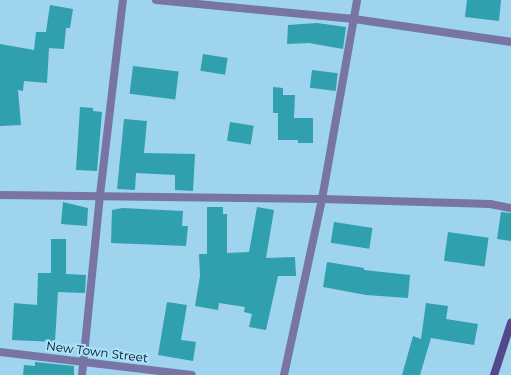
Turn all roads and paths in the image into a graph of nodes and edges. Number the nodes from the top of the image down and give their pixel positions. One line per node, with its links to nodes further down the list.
1 (124, 0): 7 (street)
2 (156, 0): 4 (street)
3 (357, 0): 4 (street)
4 (354, 19): 5 (street); 8 (street)
5 (511, 42)
6 (0, 195): 7 (street)
7 (100, 195): 8 (street); 12 (street)
8 (322, 199): 9 (street); 15 (street)
9 (511, 208)
10 (511, 322): 16 (street)
11 (0, 352): 12 (street, New Town Street)
12 (83, 364): 13 (street); 14 (street, New Town Street)
13 (82, 375)
14 (192, 375)
15 (284, 375)
16 (494, 375)

